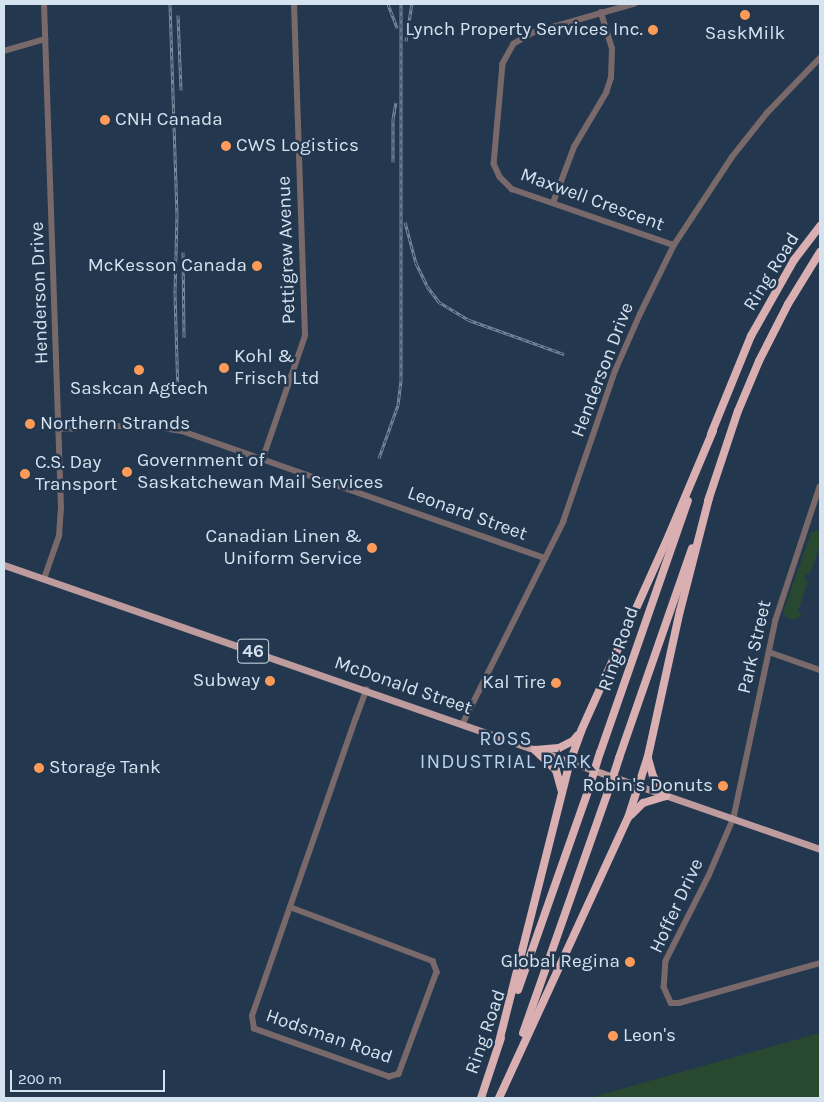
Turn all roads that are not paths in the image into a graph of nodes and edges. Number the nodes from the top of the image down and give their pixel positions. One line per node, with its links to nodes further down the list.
1 (44, 4): 5 (street, Henderson Drive)
2 (294, 4): 14 (street, Pettigrew Avenue)
3 (635, 4): 4 (street, Maxwell Crescent)
4 (601, 13): 8 (street); 8 (street, Maxwell Crescent)
5 (45, 39): 6 (street); 12 (street, Henderson Drive)
6 (4, 51)
7 (820, 58): 10 (street, Henderson Drive)
8 (553, 203): 10 (street, Maxwell Crescent)
9 (820, 226): 13 (highway, Ring Road)
10 (674, 245): 17 (street, Henderson Drive)
11 (820, 252): 16 (highway, Ring Road)
12 (60, 429): 14 (street, Leonard Street); 19 (street, Henderson Drive)
13 (712, 430): 24 (highway); 36 (highway, Ring Road, bridge)
14 (263, 458): 17 (street, Leonard Street)
15 (820, 487): 20 (street, Park Street)
16 (710, 498): 26 (highway); 38 (highway, Ring Road, bridge)
17 (545, 558): 23 (street, Henderson Drive)
18 (4, 565): 19 (main road, McDonald Street / 46)
19 (44, 579): 22 (main road, McDonald Street / 46)
20 (769, 652): 21 (street); 32 (street, Park Street)
21 (820, 670)
22 (366, 690): 23 (main road, McDonald Street / 46); 34 (street, Hodsman Road)
23 (463, 724): 25 (main road, McDonald Street / 46)
24 (581, 731): 25 (highway); 27 (highway)
25 (536, 750): 27 (main road, McDonald Street / 46); 29 (highway)
26 (648, 756): 28 (highway); 30 (highway)
27 (570, 762): 28 (main road, McDonald Street / 46); 29 (highway)
28 (638, 786): 30 (main road, McDonald Street); 31 (highway)
29 (562, 792): 36 (highway)
30 (666, 796): 31 (highway); 32 (main road, McDonald Street)
31 (628, 818): 38 (highway)
32 (734, 818): 33 (main road, McDonald Street); 35 (street, Hoffer Drive)
33 (820, 849)
34 (290, 907): 34 (street, Hodsman Road)
35 (820, 963)
36 (499, 1042): 37 (highway, Ring Road)
37 (481, 1098)
38 (499, 1098)

